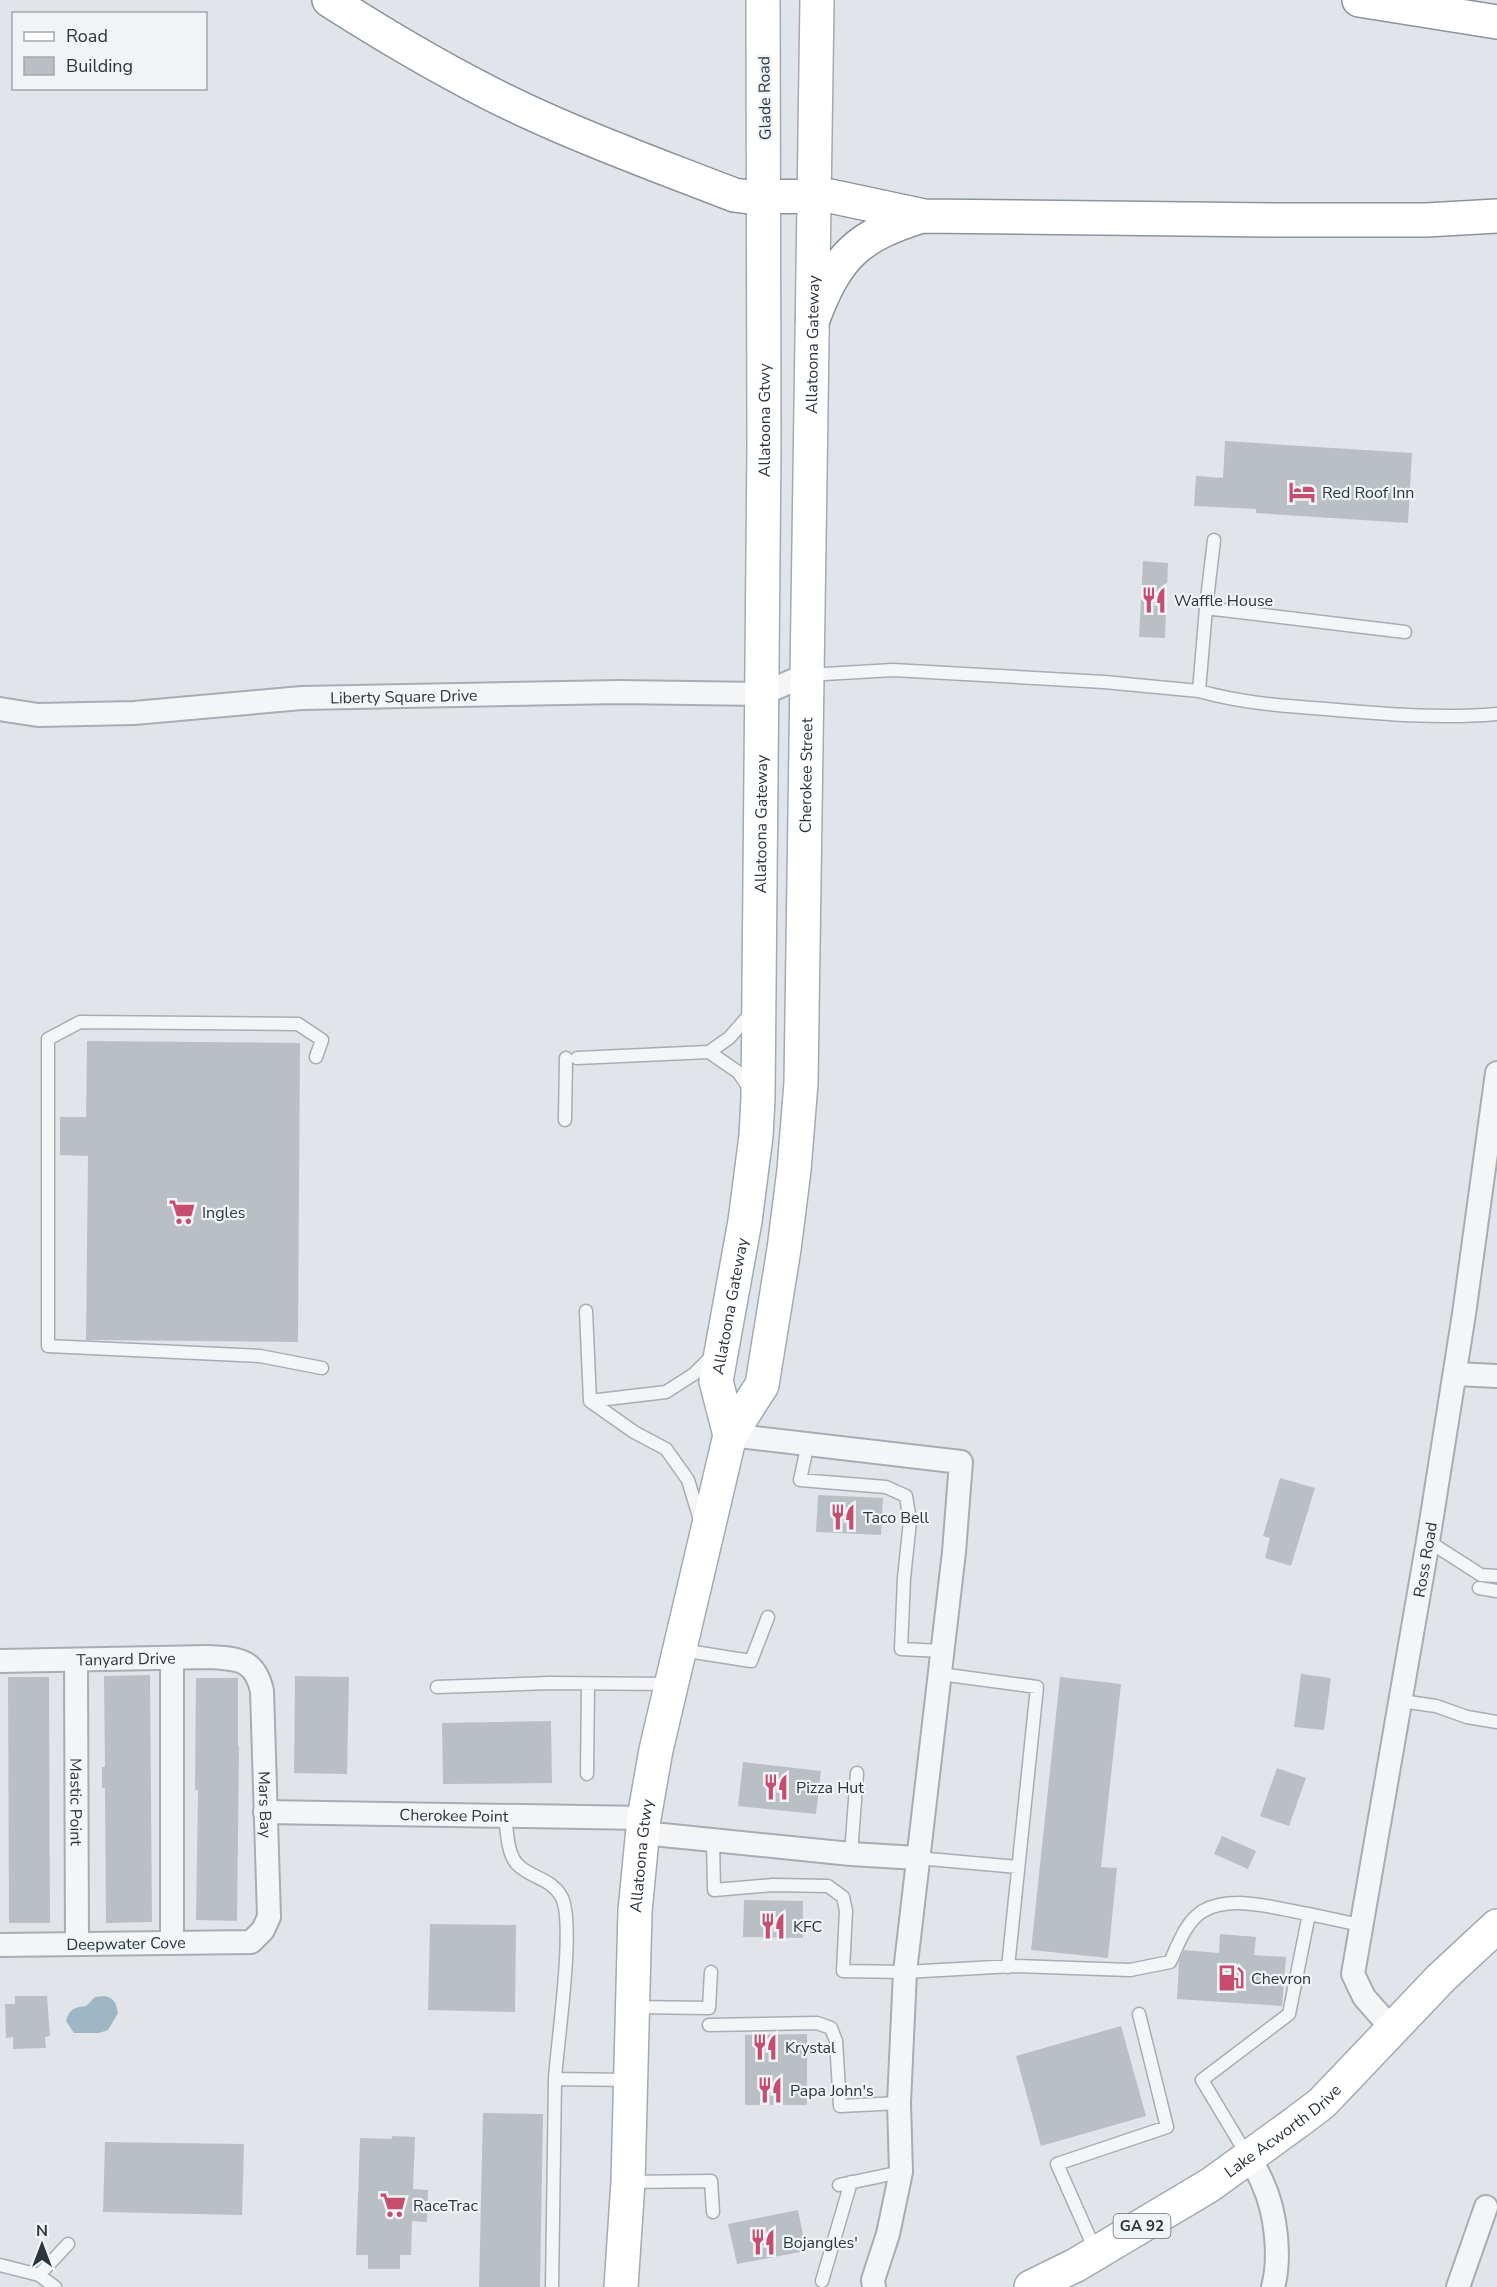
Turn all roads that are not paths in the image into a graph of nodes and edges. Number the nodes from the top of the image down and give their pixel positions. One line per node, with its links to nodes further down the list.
1 (329, 0): 7 (main road)
2 (763, 0): 7 (main road, Glade Road)
3 (817, 0): 6 (main road)
4 (1359, 0): 5 (main road)
5 (1497, 22)
6 (814, 195): 7 (main road); 8 (main road); 10 (main road, Allatoona Gateway)
7 (765, 197): 14 (main road, Allatoona Gtwy)
8 (924, 216): 9 (main road); 10 (main road)
9 (1497, 216)
10 (813, 319): 15 (main road, Allatoona Gateway)
11 (1214, 540): 12 (lane)
12 (1206, 608): 13 (lane); 16 (lane)
13 (1405, 632)
14 (762, 642): 17 (main road, Allatoona Gateway)
15 (806, 675): 16 (lane); 17 (street, Liberty Square Drive); 32 (main road, Cherokee Street)
16 (1199, 691): 19 (lane)
17 (762, 694): 18 (street, Liberty Square Drive); 20 (main road, Allatoona Gateway)
18 (0, 709)
19 (1497, 714)
20 (759, 999): 21 (lane); 24 (main road, Allatoona Gateway)
21 (709, 1052): 24 (lane); 25 (lane)
22 (316, 1057): 28 (lane)
23 (1497, 1073): 29 (street, Ross Road)
24 (757, 1102): 27 (main road, Allatoona Gateway)
25 (566, 1120)
26 (586, 1311): 31 (lane)
27 (724, 1343): 31 (lane); 32 (main road, Allatoona Gateway)
28 (322, 1368)
29 (1455, 1374): 30 (street); 35 (street, Ross Road)
30 (1497, 1376)
31 (590, 1401): 34 (lane)
32 (730, 1435): 33 (street); 34 (main road, Allatoona Gtwy)
33 (808, 1443): 42 (lane); 42 (street)
34 (706, 1540): 41 (main road, Allatoona Gtwy)
35 (1428, 1541): 37 (lane); 51 (street, Ross Road)
36 (1497, 1574): 37 (lane)
37 (1480, 1581): 38 (lane); 39 (lane)
38 (1497, 1583)
39 (1497, 1591)
40 (768, 1617): 41 (lane)
41 (680, 1650): 49 (main road, Allatoona Gtwy)
42 (942, 1651): 47 (street)
43 (172, 1658): 44 (street, Tanyard Drive); 46 (street, Tanyard Drive); 66 (street)
44 (76, 1660): 45 (street, Tanyard Drive); 67 (street, Mastic Point)
45 (0, 1661)
46 (250, 1665): 55 (street, Mars Bay)
47 (940, 1674): 60 (street); 61 (lane)
48 (588, 1684): 49 (lane); 50 (lane); 54 (lane)
49 (672, 1684): 57 (main road, Allatoona Gtwy)
50 (437, 1687)
51 (1401, 1701): 52 (lane); 63 (street, Ross Road)
52 (1497, 1722)
53 (856, 1773): 59 (lane)
54 (587, 1774)
55 (265, 1812): 56 (street, Cherokee Point); 65 (street, Mars Bay)
56 (506, 1816): 57 (street, Cherokee Point); 76 (lane)
57 (643, 1825): 58 (street, Cherokee Point); 72 (main road, Allatoona Gtwy)
58 (713, 1841): 59 (street, Cherokee Point); 71 (lane)
59 (850, 1854): 60 (street, Cherokee Point)
60 (917, 1858): 61 (lane); 71 (street)
61 (1018, 1867): 69 (lane)
62 (1309, 1914): 63 (lane); 69 (lane); 79 (lane)
63 (1360, 1925): 75 (street, Ross Road)
64 (1497, 1926): 75 (main road, Lake Acworth Drive / GA 92)
65 (251, 1942): 66 (street, Deepwater Cove)
66 (172, 1943): 67 (street, Deepwater Cove)
67 (77, 1944): 68 (street, Deepwater Cove)
68 (0, 1945)
69 (1008, 1967): 71 (lane)
70 (711, 1972): 72 (lane)
71 (905, 1972): 78 (street)
72 (632, 2007): 77 (main road, Allatoona Gtwy)
73 (1139, 2014): 85 (lane)
74 (709, 2025): 78 (lane)
75 (1393, 2030): 79 (main road, Lake Acworth Drive / GA 92)
76 (555, 2079): 77 (lane); 91 (lane)
77 (630, 2080): 81 (main road, Allatoona Gtwy)
78 (899, 2103): 80 (street)
79 (1250, 2159): 85 (main road, Lake Acworth Drive / GA 92); 95 (street)
80 (901, 2172): 89 (lane); 93 (street)
81 (628, 2182): 83 (lane); 87 (main road, Allatoona Gtwy)
82 (1486, 2207): 96 (street)
83 (713, 2212)
84 (68, 2244): 88 (lane)
85 (1096, 2253): 94 (main road, Lake Acworth Drive / GA 92)
86 (0, 2265): 88 (lane)
87 (622, 2271): 92 (main road, Allatoona Gtwy)
88 (39, 2275): 90 (lane)
89 (822, 2281)
90 (55, 2287)
91 (552, 2287)
92 (629, 2287)
93 (874, 2287)
94 (1031, 2287)
95 (1273, 2287)
96 (1458, 2287)

